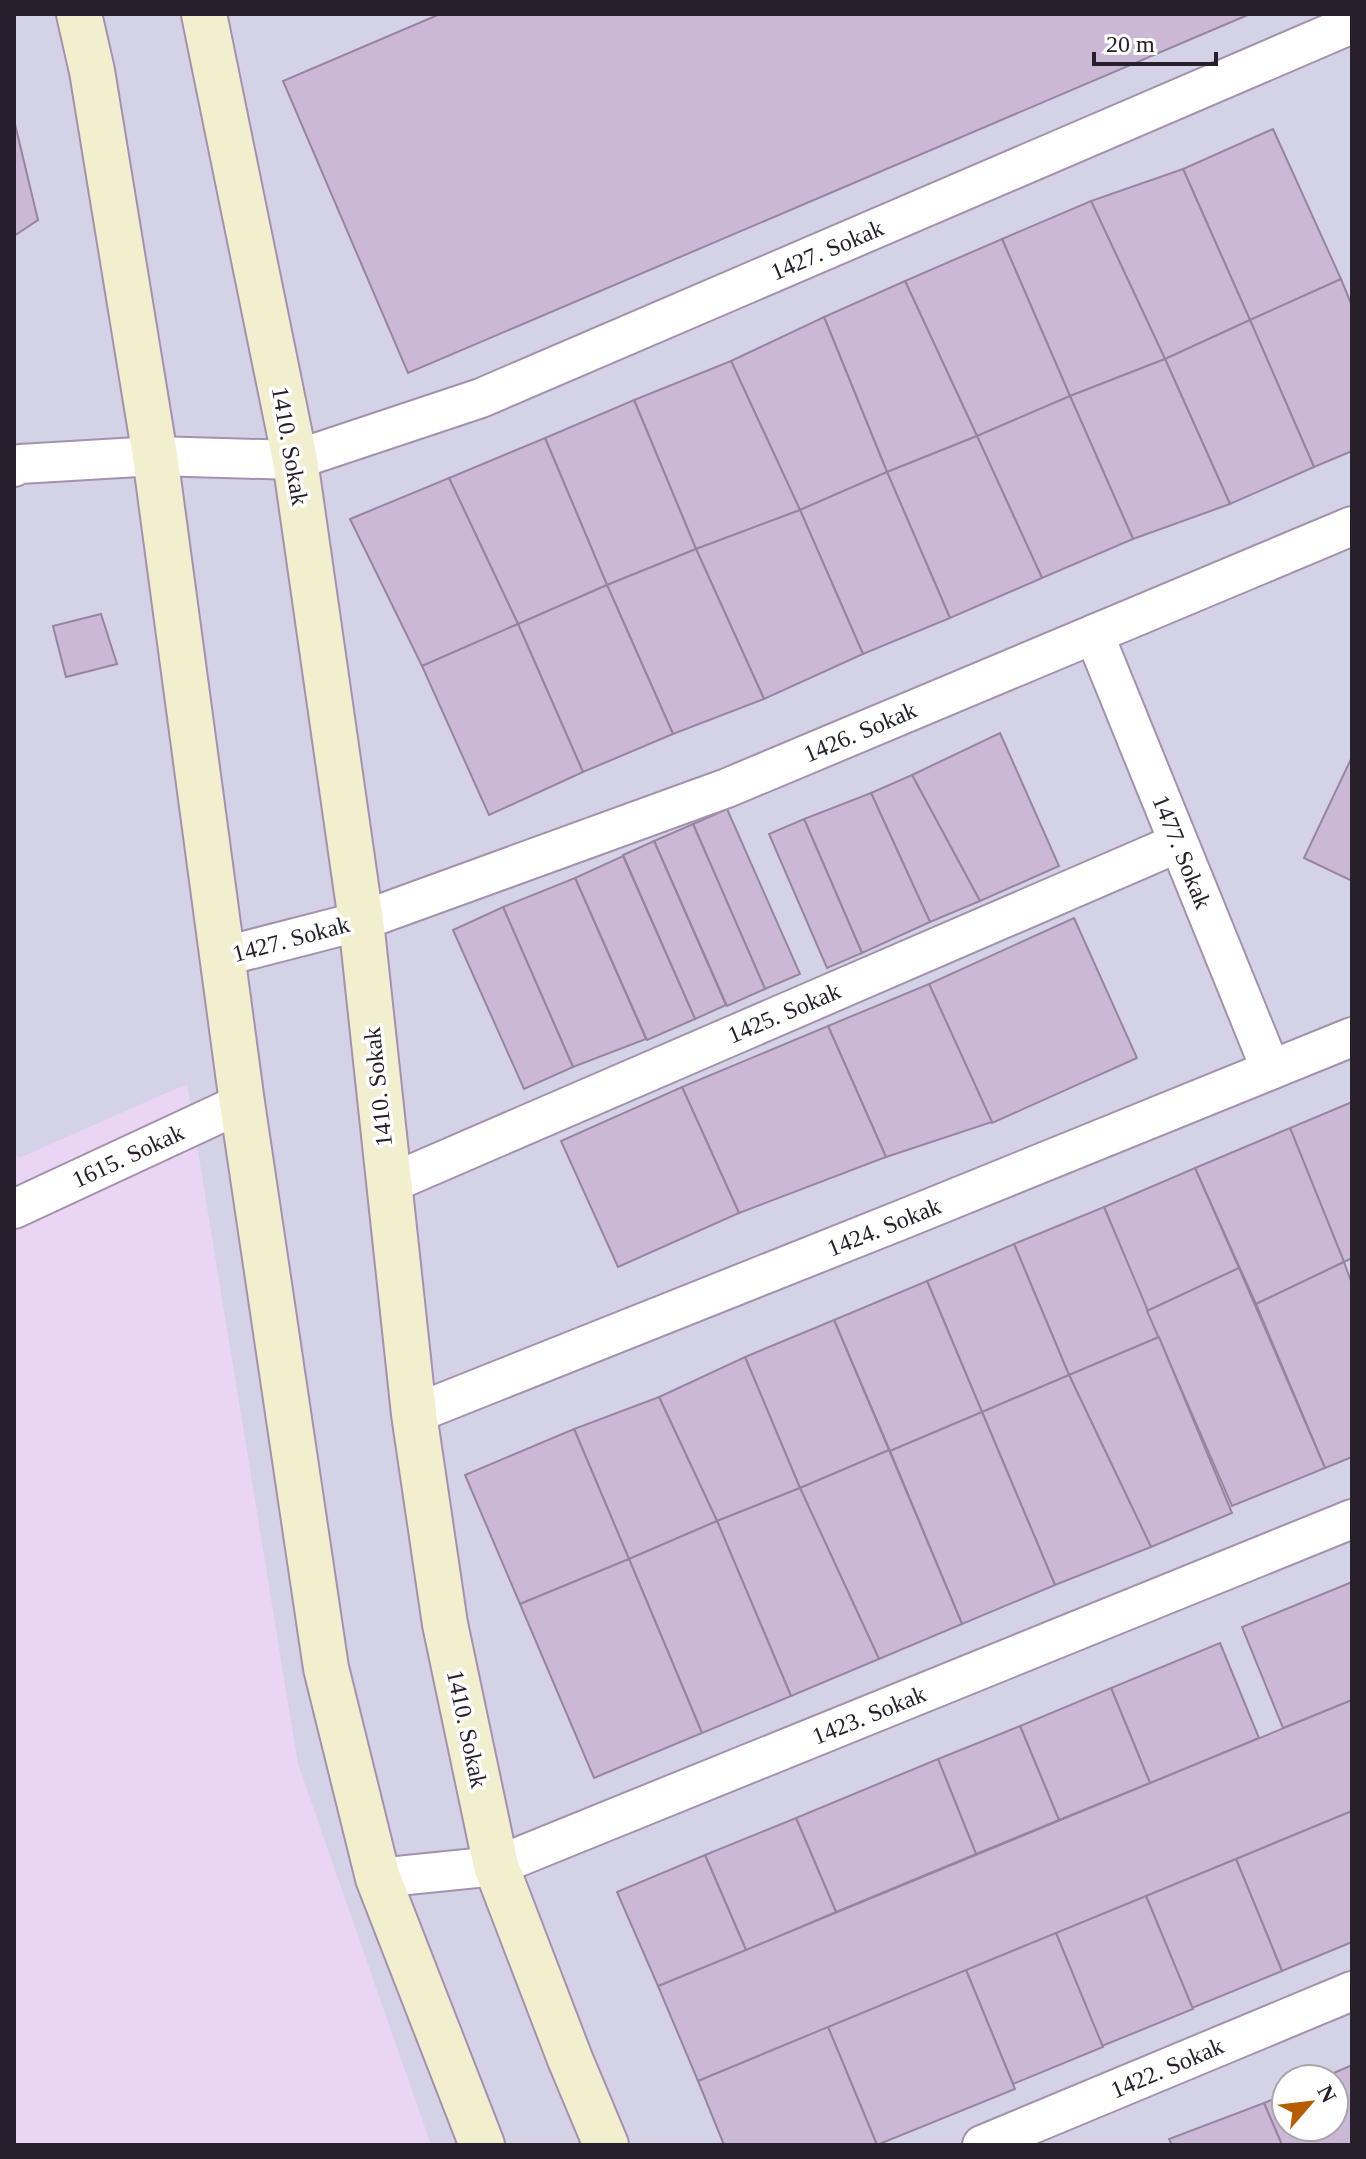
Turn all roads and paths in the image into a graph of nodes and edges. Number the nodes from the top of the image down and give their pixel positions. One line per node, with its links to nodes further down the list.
1 (79, 14): 4 (street)
2 (212, 17): 5 (street, 1410. Sokak)
3 (1352, 24): 5 (street, 1427. Sokak)
4 (155, 456): 5 (street); 6 (street); 11 (street)
5 (295, 460): 10 (street, 1410. Sokak)
6 (14, 467)
7 (1352, 526): 8 (street, 1426. Sokak)
8 (1094, 634): 9 (street, 1477. Sokak); 10 (street, 1426. Sokak)
9 (1178, 843): 13 (street, 1477. Sokak); 15 (street, 1425. Sokak)
10 (361, 921): 11 (street, 1427. Sokak); 15 (street, 1410. Sokak)
11 (221, 957): 14 (street)
12 (1352, 1037): 13 (street, 1424. Sokak)
13 (1271, 1070): 17 (street, 1424. Sokak)
14 (242, 1103): 16 (street, 1615. Sokak); 20 (street)
15 (389, 1184): 17 (street, 1410. Sokak)
16 (16, 1205)
17 (414, 1414): 19 (street, 1410. Sokak)
18 (1352, 1519): 19 (street, 1423. Sokak)
19 (496, 1866): 20 (street, 1423. Sokak); 23 (street, 1410. Sokak)
20 (378, 1878): 22 (street)
21 (1352, 1991): 24 (street, 1422. Sokak)
22 (482, 2145)
23 (606, 2145)
24 (982, 2145)

